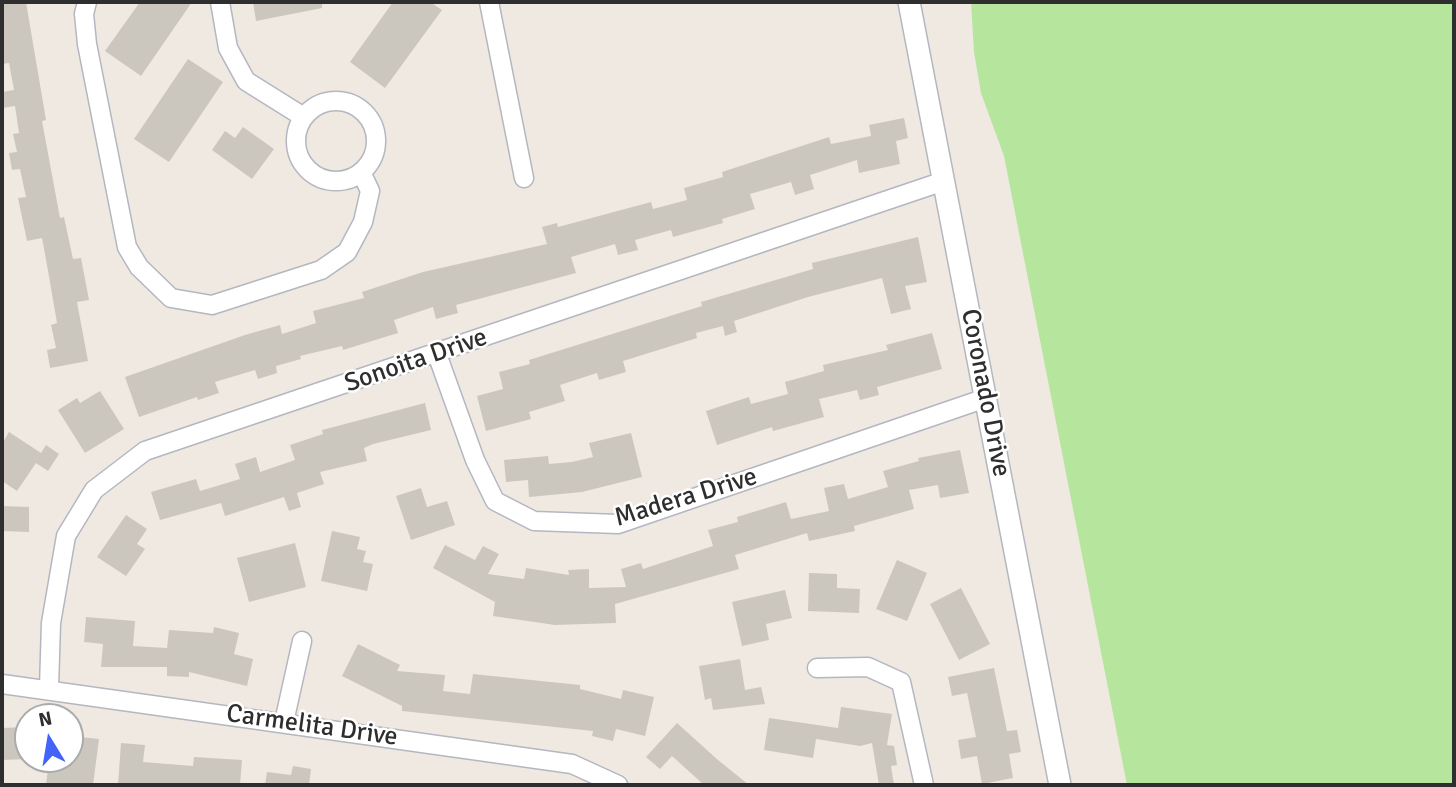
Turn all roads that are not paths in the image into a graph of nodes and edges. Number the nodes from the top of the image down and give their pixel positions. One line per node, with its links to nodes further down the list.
1 (87, 2): 6 (street)
2 (220, 2): 5 (street)
3 (489, 2): 7 (street)
4 (909, 2): 8 (street, Coronado Drive)
5 (302, 116): 6 (street); 6 (street)
6 (362, 174)
7 (524, 178)
8 (944, 181): 9 (street, Sonoita Drive); 10 (street, Coronado Drive)
9 (437, 354): 10 (street, Madera Drive); 14 (street, Sonoita Drive)
10 (986, 398): 18 (street, Coronado Drive)
11 (302, 640): 15 (street)
12 (817, 668): 17 (street)
13 (2, 684): 14 (street, Carmelita Drive)
14 (49, 688): 15 (street, Carmelita Drive)
15 (284, 722): 16 (street, Carmelita Drive)
16 (618, 785)
17 (925, 785)
18 (1060, 785)

